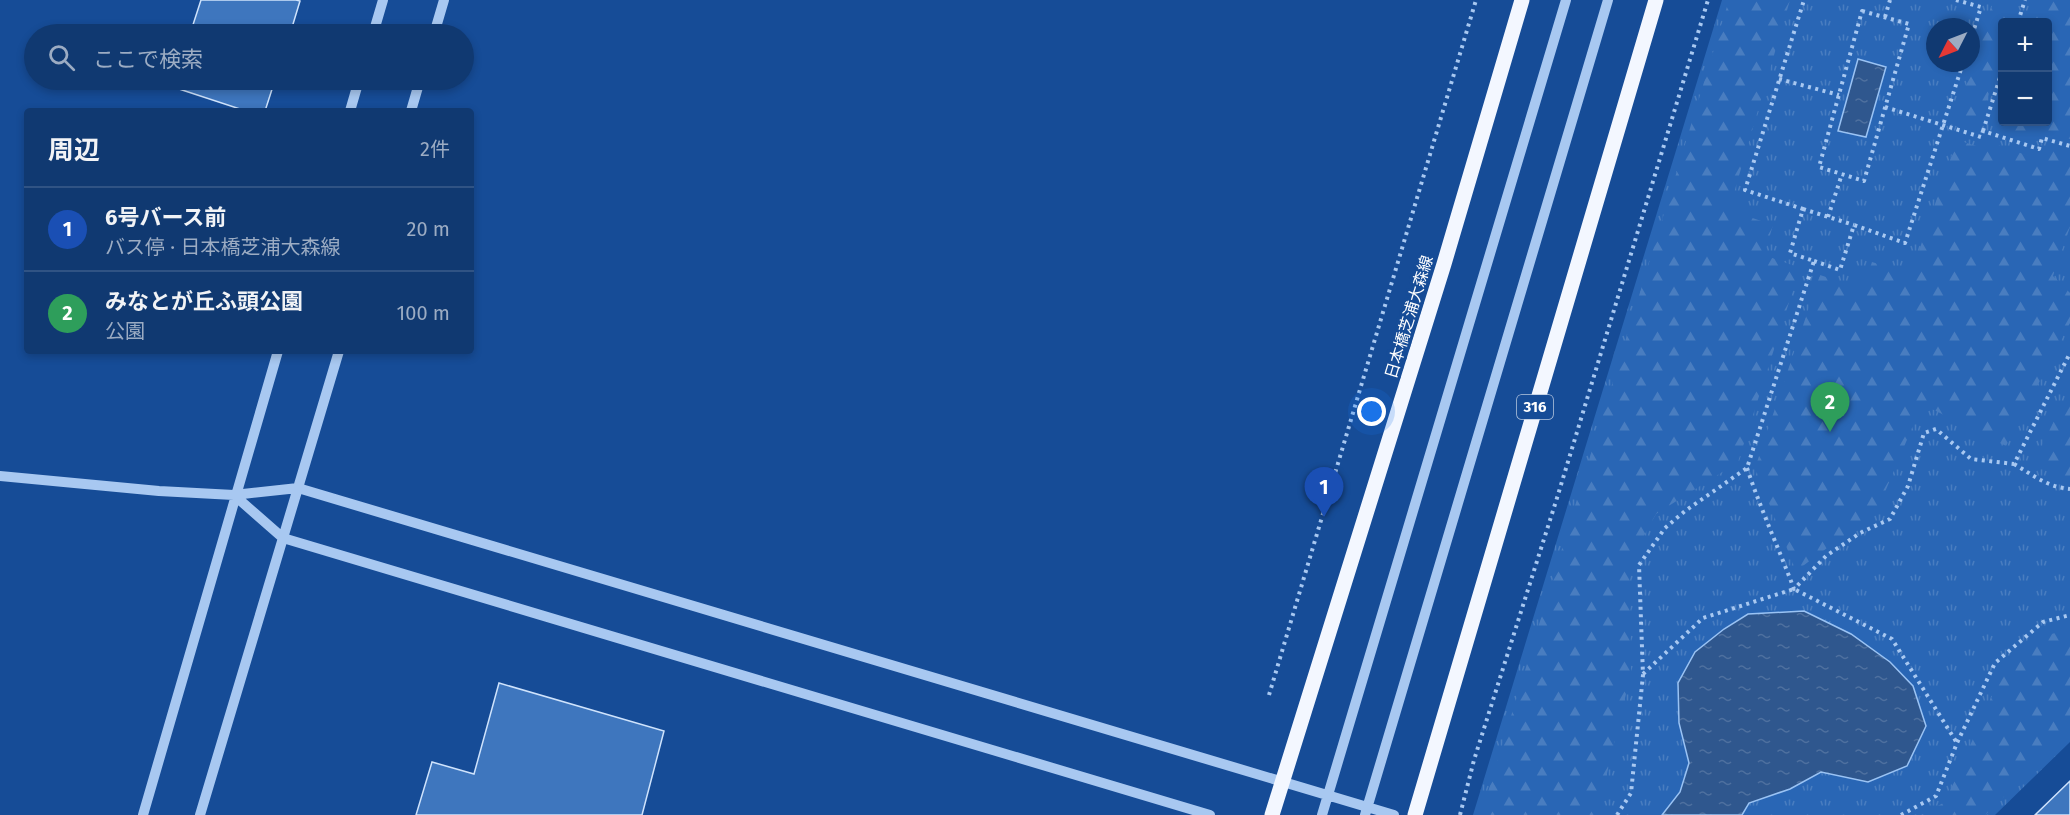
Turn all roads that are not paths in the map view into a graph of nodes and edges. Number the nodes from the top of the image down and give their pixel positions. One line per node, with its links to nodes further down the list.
1 (383, 0): 7 (street)
2 (444, 0): 8 (street)
3 (1522, 0): 19 (main road, 日本橋芝浦大森線)
4 (1566, 0): 20 (street)
5 (1608, 0): 21 (street)
6 (1656, 0): 28 (main road, 316)
7 (376, 24)
8 (437, 24)
9 (356, 90): 11 (street)
10 (417, 90): 12 (street)
11 (351, 108)
12 (412, 108)
13 (277, 354): 17 (street)
14 (338, 354): 16 (street)
15 (0, 476): 17 (street)
16 (298, 488): 17 (street); 18 (street); 19 (street)
17 (234, 495): 18 (street); 22 (street)
18 (283, 538): 23 (street); 24 (street)
19 (1282, 781): 20 (street); 25 (main road, 日本橋芝浦大森線)
20 (1328, 795): 21 (street); 26 (street)
21 (1366, 811): 27 (street)
22 (143, 815)
23 (200, 815)
24 (1210, 815)
25 (1272, 815)
26 (1322, 815)
27 (1394, 815)
28 (1415, 815)

